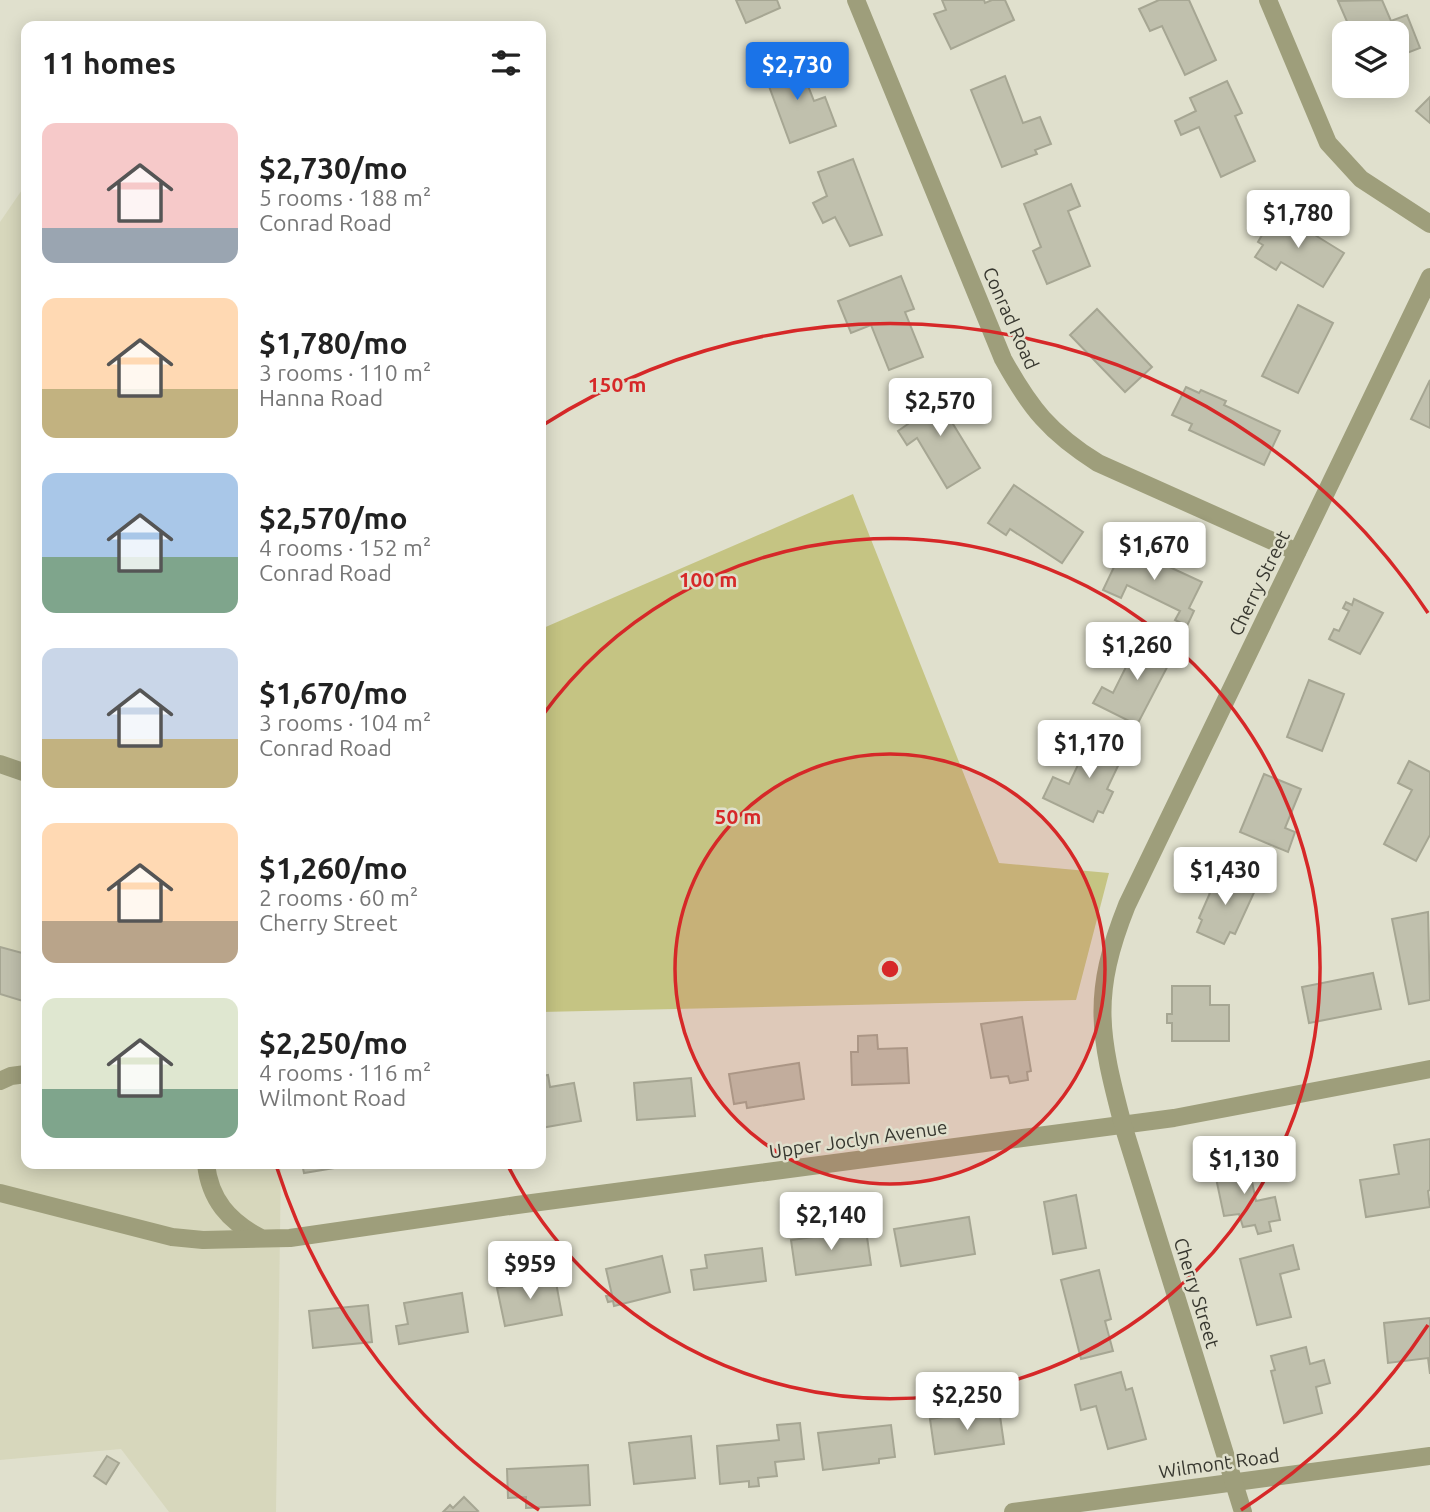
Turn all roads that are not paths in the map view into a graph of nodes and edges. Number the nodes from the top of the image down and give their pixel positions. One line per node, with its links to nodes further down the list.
1 (856, 0): 5 (street, Conrad Road)
2 (1268, 0): 3 (street)
3 (1430, 224)
4 (1430, 278): 5 (street, Cherry Street)
5 (1297, 552): 11 (street, Cherry Street)
6 (0, 764): 7 (street)
7 (21, 771)
8 (1430, 1069): 11 (street, Upper Joclyn Avenue)
9 (21, 1075): 10 (street)
10 (0, 1081)
11 (1123, 1125): 16 (street, Upper Joclyn Avenue); 18 (street, Cherry Street)
12 (206, 1169): 16 (street)
13 (0, 1182): 15 (street)
14 (0, 1193): 15 (street)
15 (41, 1205): 16 (street, Upper Joclyn Avenue)
16 (260, 1237)
17 (1430, 1456): 18 (street, Wilmont Road)
18 (1234, 1482): 19 (street, Wilmont Road); 20 (street, Cherry Street)
19 (1013, 1512)
20 (1243, 1512)

